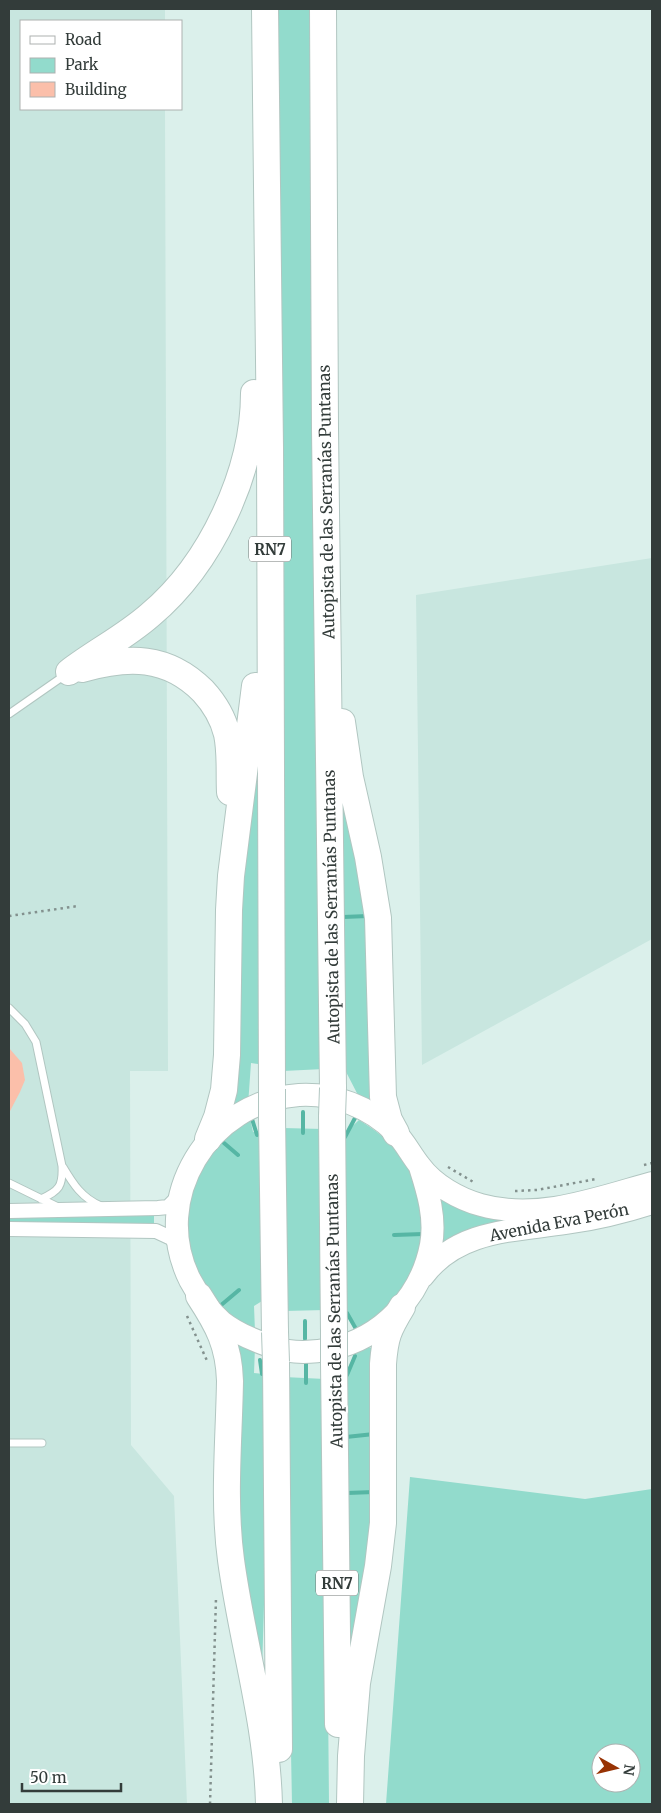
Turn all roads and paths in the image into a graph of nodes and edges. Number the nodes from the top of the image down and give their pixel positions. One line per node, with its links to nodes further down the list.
1 (323, 9): 3 (highway, Autopista de las Serranías Puntanas / RN7)
2 (265, 19): 4 (highway, RN7); 5 (highway)
3 (326, 429): 11 (highway); 40 (highway, Autopista de las Serranías Puntanas / RN7, bridge)
4 (270, 448): 7 (highway); 39 (highway, RN7, bridge)
5 (69, 672): 6 (lane); 7 (highway)
6 (9, 714)
7 (231, 876): 12 (highway)
8 (78, 906): 9 (path)
9 (9, 916)
10 (9, 1008): 15 (lane)
11 (396, 1133): 12 (main road); 16 (main road)
12 (208, 1139): 22 (main road)
13 (652, 1163): 17 (path)
14 (442, 1164): 20 (path)
15 (62, 1166): 23 (lane); 25 (lane)
16 (420, 1167): 17 (main road, Avenida Eva Perón); 30 (main road)
17 (648, 1174)
18 (601, 1178): 21 (path)
19 (9, 1182): 23 (lane)
20 (478, 1184)
21 (510, 1191)
22 (180, 1195): 25 (street); 29 (main road)
23 (41, 1199): 26 (lane)
24 (652, 1203): 30 (main road, Avenida Eva Perón)
25 (107, 1209): 26 (street)
26 (65, 1210): 27 (street)
27 (9, 1211)
28 (9, 1230): 29 (street)
29 (178, 1246): 31 (main road)
30 (420, 1280): 32 (main road)
31 (193, 1305): 32 (main road); 33 (path); 38 (highway)
32 (402, 1307): 41 (highway)
33 (209, 1366)
34 (9, 1443): 35 (lane)
35 (42, 1443)
36 (216, 1591): 37 (path)
37 (210, 1804)
38 (269, 1804)
39 (279, 1804)
40 (339, 1804)
41 (350, 1804)

